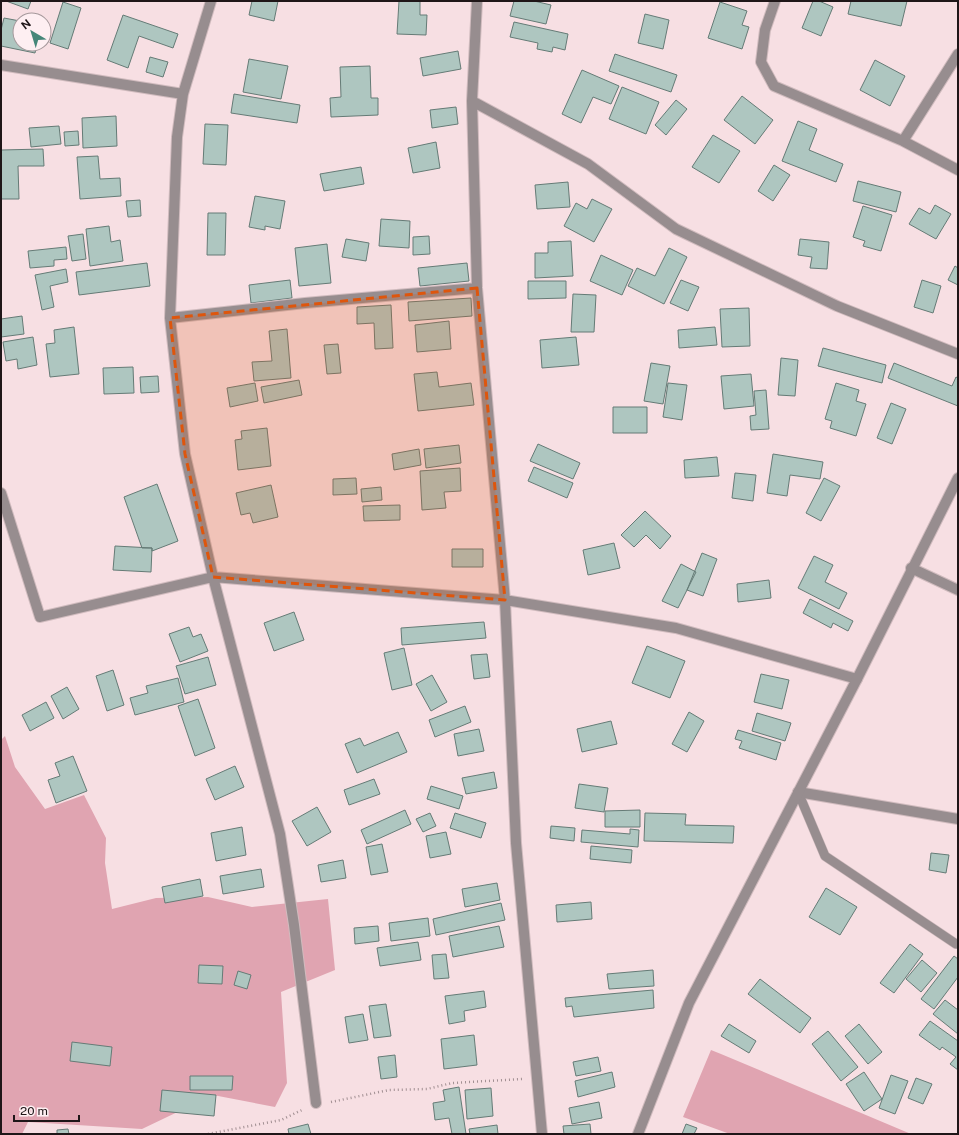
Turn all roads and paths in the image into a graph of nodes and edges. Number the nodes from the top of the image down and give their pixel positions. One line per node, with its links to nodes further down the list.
1 (211, 1): 6 (street)
2 (478, 1): 7 (street)
3 (775, 1): 8 (street)
4 (958, 54): 8 (street)
5 (1, 65): 6 (street)
6 (183, 94): 11 (street)
7 (472, 101): 10 (street); 12 (street)
8 (903, 141): 9 (street)
9 (958, 170)
10 (478, 288): 11 (street); 18 (street)
11 (170, 318): 16 (street)
12 (958, 354)
13 (958, 478): 15 (street)
14 (1, 493): 16 (street)
15 (911, 568): 17 (street); 19 (street)
16 (213, 577): 18 (street); 24 (street)
17 (958, 590)
18 (505, 600): 19 (street); 23 (street)
19 (857, 679): 20 (street)
20 (798, 792): 21 (street); 22 (lane); 27 (street)
21 (958, 819)
22 (956, 944)
23 (537, 1078): 24 (path); 26 (street)
24 (316, 1103): 25 (path)
25 (208, 1134)
26 (542, 1134)
27 (638, 1134)

